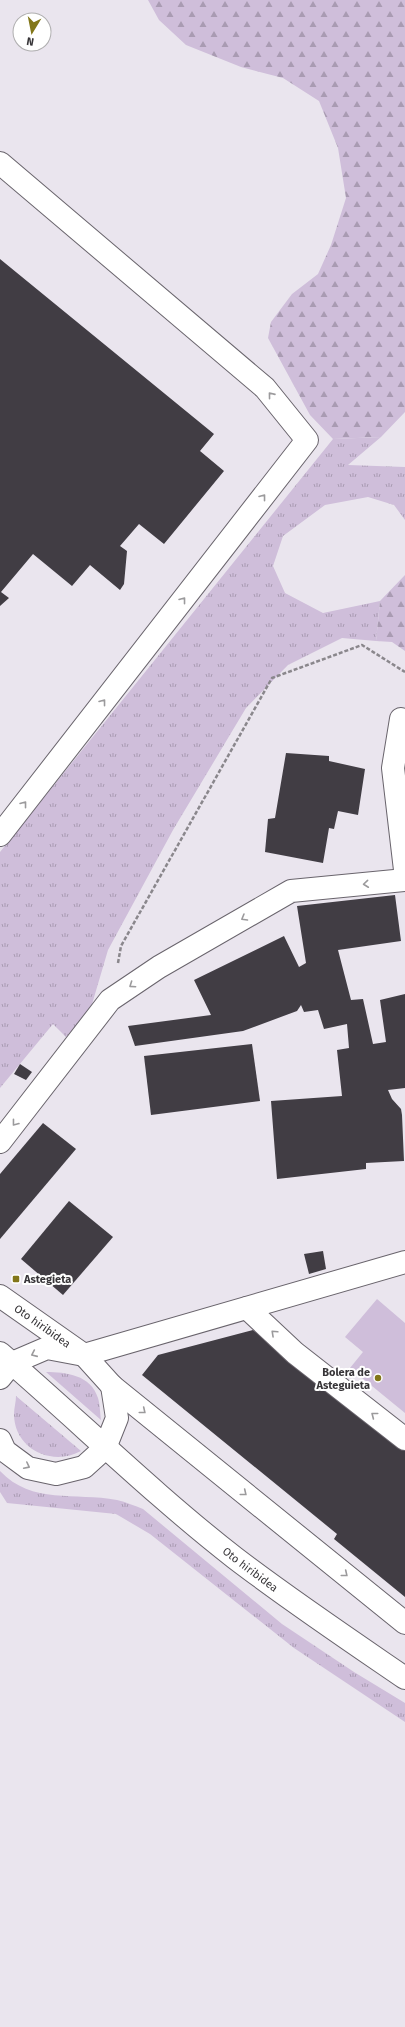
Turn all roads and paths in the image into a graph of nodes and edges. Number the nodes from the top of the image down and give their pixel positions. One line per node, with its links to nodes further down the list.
1 (0, 163): 4 (street, one-way to 1)
2 (405, 672): 7 (path)
3 (401, 719): 5 (street)
4 (0, 835)
5 (405, 870)
6 (405, 880): 7 (street, one-way to 7)
7 (110, 1000): 8 (street, one-way to 8)
8 (0, 1142)
9 (405, 1262): 11 (street)
10 (0, 1296): 12 (street, Oto hiribidea)
11 (247, 1308): 12 (street); 15 (street, one-way to 11)
12 (84, 1355): 13 (street, Oto hiribidea, one-way to 13); 14 (street, Oto hiribidea)
13 (4, 1365): 17 (street, Oto hiribidea)
14 (112, 1386): 17 (street); 18 (street, Oto hiribidea, one-way to 18)
15 (405, 1439)
16 (0, 1440): 17 (street, one-way to 17)
17 (105, 1448): 19 (street, Oto hiribidea)
18 (405, 1623)
19 (405, 1678)

